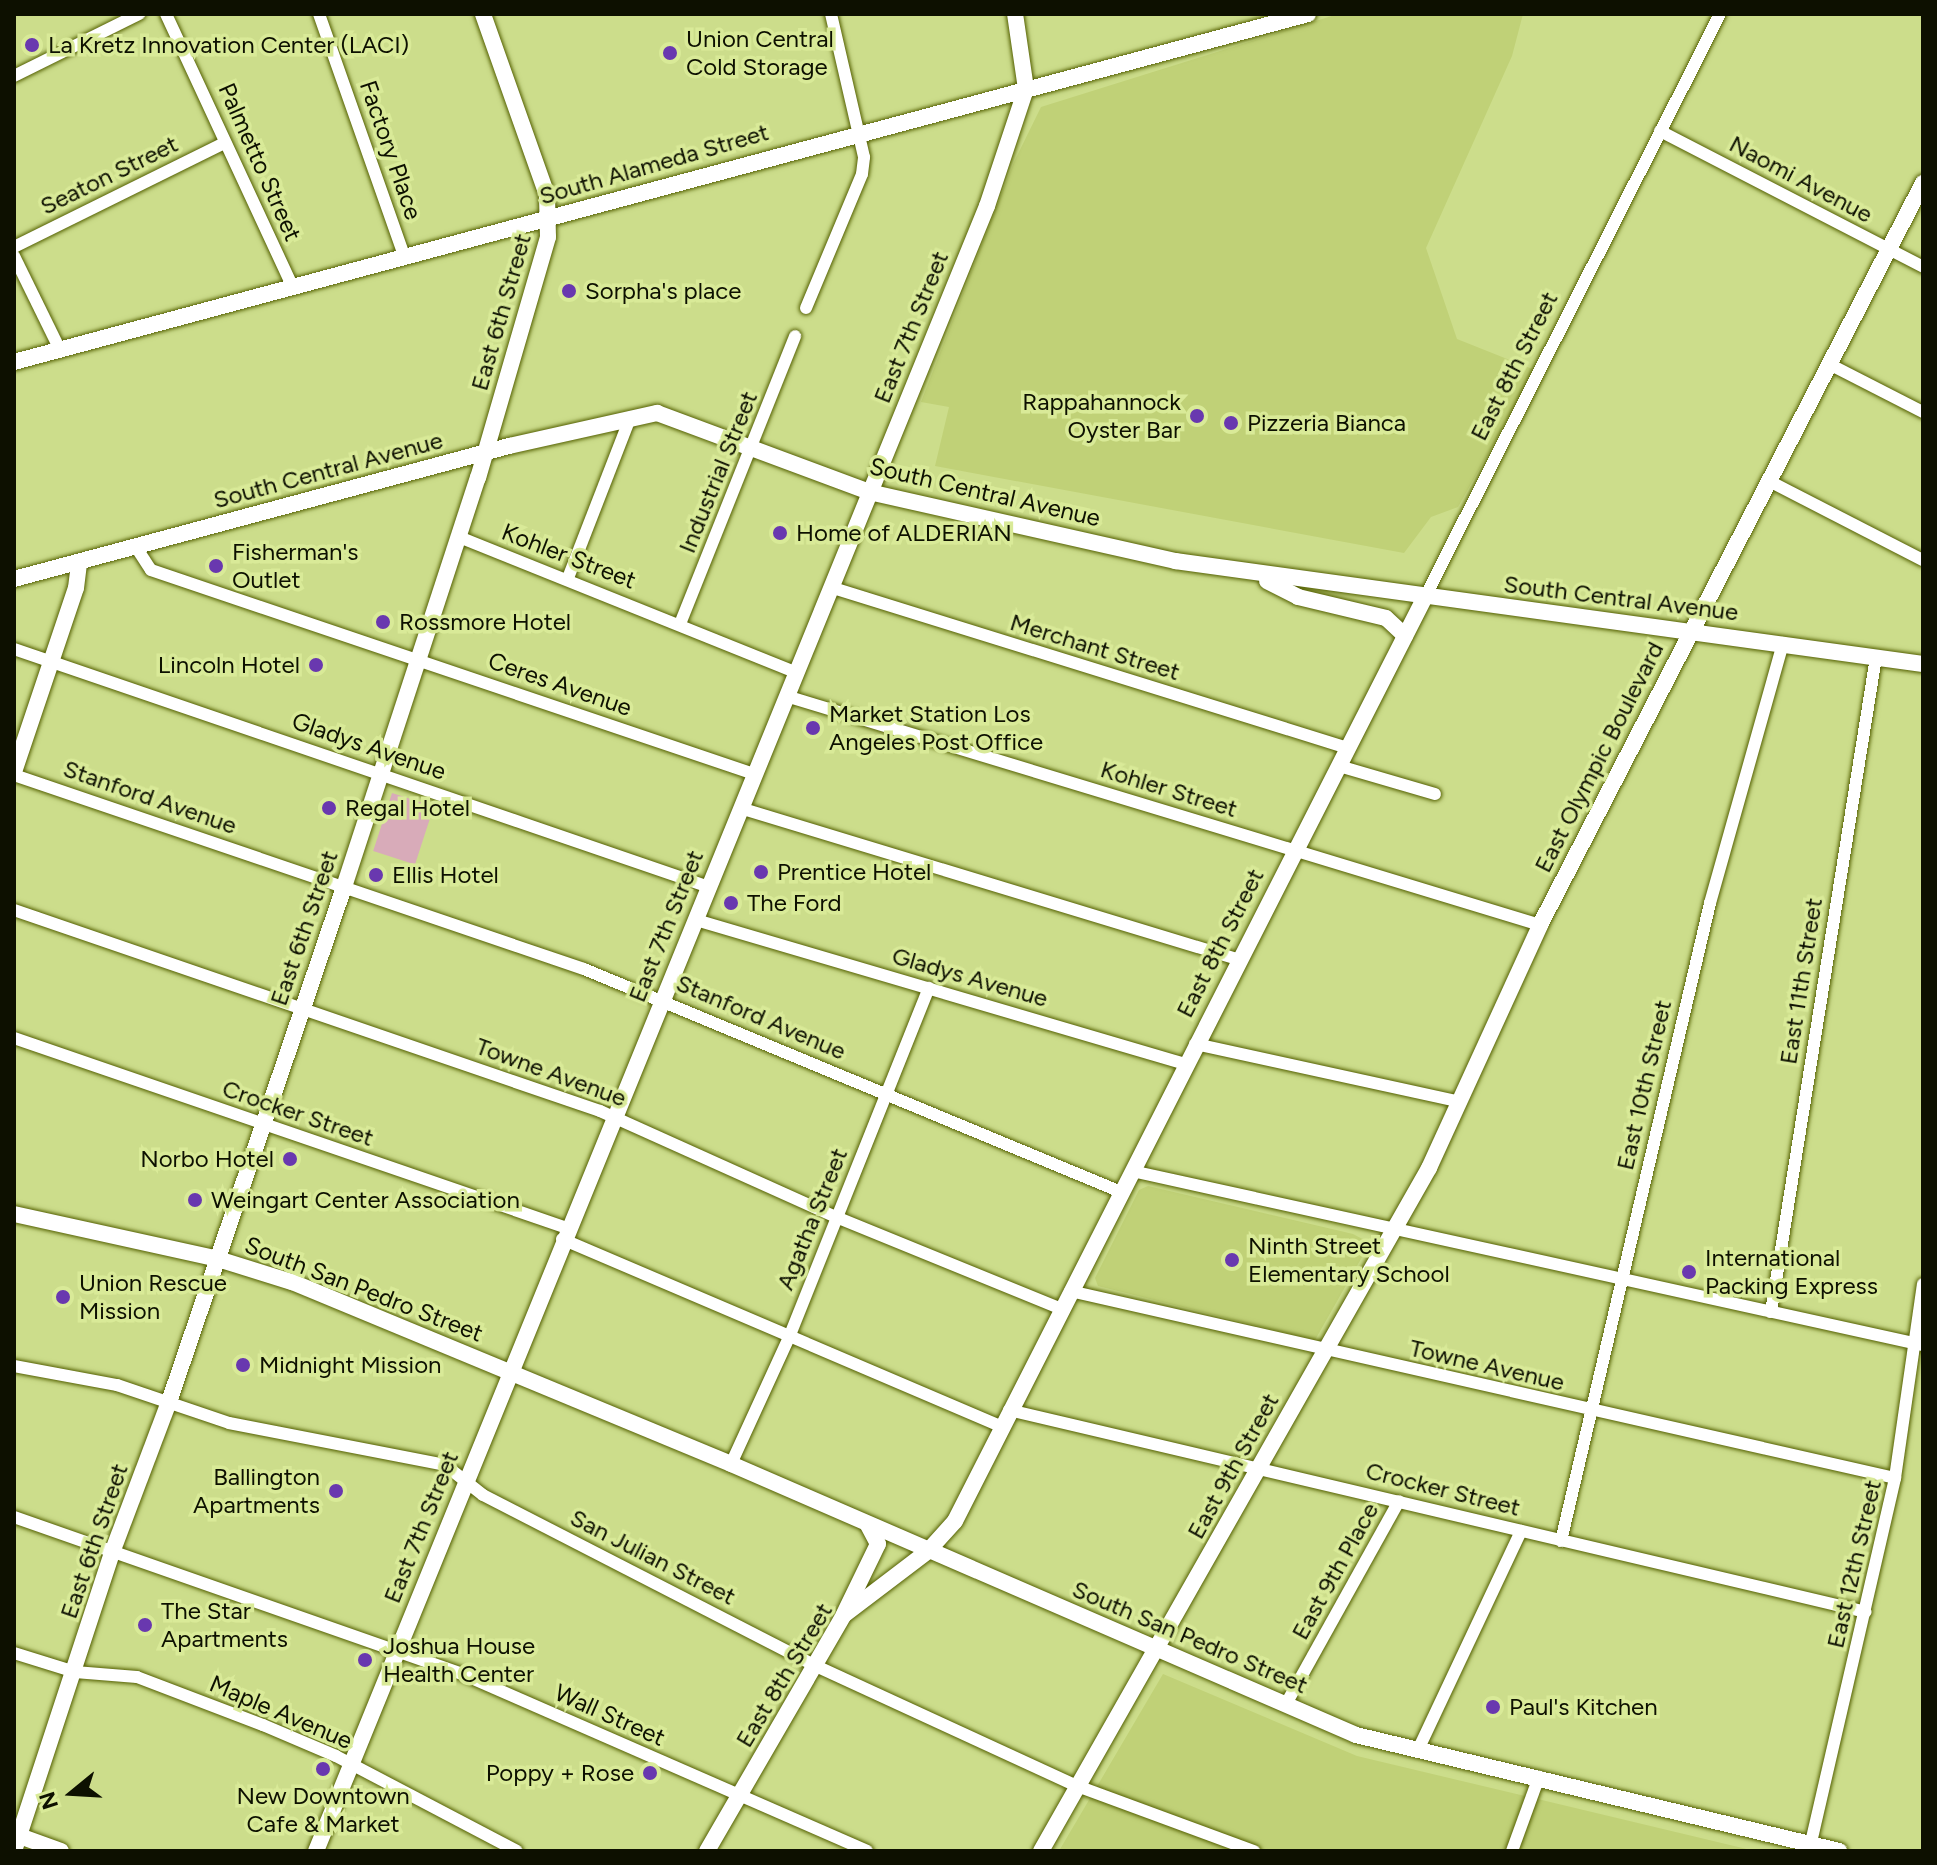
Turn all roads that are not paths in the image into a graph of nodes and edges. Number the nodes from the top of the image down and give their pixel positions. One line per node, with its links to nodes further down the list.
1 (139, 14): 9 (street)
2 (166, 14): 13 (street, Palmetto Street)
3 (319, 14): 18 (street, Factory Place)
4 (483, 14): 15 (main road, East 6th Street)
5 (831, 14): 11 (street)
6 (1015, 14): 10 (main road, East 7th Street)
7 (1308, 14): 10 (main road, South Alameda Street)
8 (1720, 14): 12 (street, East 8th Street)
9 (14, 76)
10 (1026, 89): 11 (main road, South Alameda Street); 32 (main road, East 7th Street)
11 (861, 131): 15 (main road, South Alameda Street); 22 (street)
12 (1660, 131): 17 (street, Naomi Avenue); 41 (street, East 8th Street)
13 (224, 143): 16 (street, Seaton Street); 21 (street, Palmetto Street)
14 (1923, 183): 17 (main road, East Olympic Boulevard)
15 (551, 218): 18 (main road, South Alameda Street); 30 (main road, East 6th Street)
16 (14, 247)
17 (1888, 250): 20 (street, Naomi Avenue); 26 (main road, East Olympic Boulevard)
18 (404, 255): 21 (main road, South Alameda Street)
19 (14, 256): 24 (street)
20 (1923, 267)
21 (292, 286): 24 (main road, South Alameda Street)
22 (806, 308)
23 (795, 336): 29 (street, Industrial Street)
24 (60, 350): 25 (main road, South Alameda Street)
25 (14, 362)
26 (1829, 364): 27 (street); 31 (main road, East Olympic Boulevard)
27 (1923, 412)
28 (630, 418): 29 (main road, South Central Avenue); 30 (main road, South Central Avenue); 38 (street)
29 (755, 445): 32 (main road, South Central Avenue); 42 (street, Industrial Street)
30 (485, 452): 33 (main road, East 6th Street); 34 (main road, South Central Avenue)
31 (1769, 481): 35 (street); 43 (main road, East Olympic Boulevard)
32 (869, 492): 37 (main road, South Central Avenue); 40 (main road, East 7th Street)
33 (459, 537): 38 (street, Kohler Street); 48 (main road, East 6th Street)
34 (136, 547): 36 (main road, South Central Avenue); 48 (street, Ceres Avenue)
35 (1923, 560)
36 (79, 562): 39 (main road, South Central Avenue); 49 (main road)
37 (1255, 576): 41 (main road, South Central Avenue); 44 (main road)
38 (568, 578): 42 (street, Kohler Street)
39 (14, 579)
40 (830, 587): 51 (main road, East 7th Street); 53 (street, Merchant Street)
41 (1425, 597): 43 (main road, South Central Avenue); 44 (main road, East 8th Street)
42 (680, 624): 51 (street, Kohler Street)
43 (1692, 630): 45 (main road, South Central Avenue); 65 (main road, East Olympic Boulevard)
44 (1405, 636): 53 (main road, East 8th Street)
45 (1783, 643): 47 (main road, South Central Avenue); 84 (street, East 10th Street)
46 (14, 649): 49 (street, Gladys Avenue)
47 (1876, 657): 50 (main road, South Central Avenue); 88 (street, East 11th Street)
48 (419, 658): 55 (main road, East 6th Street); 57 (street, Ceres Avenue)
49 (52, 661): 55 (street, Gladys Avenue); 56 (main road)
50 (1923, 664)
51 (795, 672): 52 (main road, East 7th Street)
52 (786, 696): 57 (main road, East 7th Street); 60 (street, Kohler Street)
53 (1348, 748): 54 (main road, East 8th Street)
54 (1339, 766): 58 (street); 60 (main road, East 8th Street)
55 (381, 773): 61 (street, Gladys Avenue); 62 (main road, East 6th Street)
56 (14, 774): 62 (street, Stanford Avenue)
57 (754, 774): 59 (main road, East 7th Street)
58 (1435, 794)
59 (740, 808): 61 (main road, East 7th Street); 66 (street)
60 (1294, 850): 65 (street, Kohler Street); 66 (main road, East 8th Street)
61 (709, 887): 64 (main road, East 7th Street)
62 (343, 890): 68 (street, Stanford Avenue); 69 (main road, East 6th Street)
63 (14, 910): 69 (street, Towne Avenue)
64 (696, 920): 67 (street, Gladys Avenue); 68 (main road, East 7th Street)
65 (1540, 925): 74 (main road, East Olympic Boulevard)
66 (1237, 959): 71 (main road, East 8th Street)
67 (929, 988): 72 (street, Gladys Avenue); 73 (street, Agatha Street)
68 (662, 999): 73 (street, Stanford Avenue); 75 (main road, East 7th Street)
69 (301, 1009): 75 (street, Towne Avenue); 76 (main road, East 6th Street)
70 (14, 1038): 76 (street, Crocker Street)
71 (1195, 1044): 72 (main road, East 8th Street); 74 (street)
72 (1185, 1064): 77 (main road, East 8th Street)
73 (887, 1093): 78 (street, Stanford Avenue); 80 (street, Agatha Street)
74 (1460, 1102): 81 (main road, East 9th Street)
75 (614, 1117): 80 (street, Towne Avenue); 82 (main road, East 7th Street)
76 (261, 1122): 82 (street, Crocker Street); 83 (main road, East 6th Street)
77 (1132, 1171): 78 (main road, East 8th Street); 81 (street)
78 (1121, 1192): 86 (main road, East 8th Street)
79 (14, 1214): 83 (main road, South San Pedro Street)
80 (836, 1217): 87 (street, Towne Avenue); 89 (street, Agatha Street)
81 (1394, 1230): 84 (street); 91 (main road, East 9th Street)
82 (565, 1233): 89 (street, Crocker Street); 93 (main road, East 7th Street)
83 (218, 1259): 93 (main road, South San Pedro Street); 94 (main road, East 6th Street)
84 (1620, 1279): 88 (street); 96 (street, East 10th Street)
85 (1923, 1284): 90 (street, East 12th Street)
86 (1070, 1291): 87 (main road, East 8th Street); 91 (street, Towne Avenue)
87 (1061, 1309): 95 (main road, East 8th Street)
88 (1771, 1312): 90 (street)
89 (790, 1335): 97 (street, Crocker Street); 98 (street, Agatha Street)
90 (1919, 1345): 100 (street, East 12th Street)
91 (1326, 1351): 96 (street, Towne Avenue); 99 (main road, East 9th Street)
92 (14, 1366): 94 (street, San Julian Street)
93 (509, 1372): 98 (main road, South San Pedro Street); 101 (main road, East 7th Street)
94 (169, 1402): 101 (street, San Julian Street); 107 (main road, East 6th Street)
95 (1009, 1410): 97 (main road, East 8th Street); 99 (street, Crocker Street)
96 (1590, 1411): 100 (street, Towne Avenue); 106 (street, East 10th Street)
97 (1001, 1426): 108 (main road, East 8th Street)
98 (731, 1464): 104 (main road, South San Pedro Street)
99 (1258, 1469): 102 (street, Crocker Street); 111 (main road, East 9th Street)
100 (1895, 1478): 109 (street, East 12th Street)
101 (466, 1480): 112 (main road, East 7th Street); 114 (street, San Julian Street)
102 (1399, 1501): 105 (street, Crocker Street); 116 (street, East 9th Place)
103 (14, 1517): 107 (street, Wall Street)
104 (867, 1524): 108 (main road, South San Pedro Street); 110 (main road)
105 (1521, 1531): 106 (street, Crocker Street); 117 (street)
106 (1561, 1541): 109 (street, Crocker Street)
107 (113, 1550): 112 (street, Wall Street); 115 (main road, East 6th Street)
108 (928, 1551): 110 (main road, East 8th Street); 111 (main road, South San Pedro Street)
109 (1866, 1612): 123 (street, East 12th Street)
110 (844, 1615): 114 (main road, East 8th Street)
111 (1158, 1650): 116 (main road, South San Pedro Street); 120 (main road, East 9th Street)
112 (398, 1651): 118 (main road, East 7th Street); 121 (street, Wall Street)
113 (14, 1653): 115 (street, Maple Avenue)
114 (816, 1666): 120 (street, San Julian Street); 121 (main road, East 8th Street)
115 (75, 1672): 118 (street, Maple Avenue); 122 (main road, East 6th Street)
116 (1286, 1704): 117 (main road, South San Pedro Street)
117 (1418, 1750): 119 (main road, South San Pedro Street)
118 (351, 1765): 125 (main road, East 7th Street); 126 (street, Maple Avenue)
119 (1539, 1777): 123 (main road, South San Pedro Street); 131 (street)
120 (1077, 1786): 129 (main road, East 9th Street); 130 (street, San Julian Street)
121 (740, 1795): 127 (main road, East 8th Street); 128 (street, Wall Street)
122 (16, 1840): 124 (main road)
123 (1810, 1848): 132 (main road, South San Pedro Street)
124 (61, 1851)
125 (316, 1851)
126 (517, 1851)
127 (707, 1851)
128 (867, 1851)
129 (1041, 1851)
130 (1254, 1851)
131 (1512, 1851)
132 (1839, 1851)

